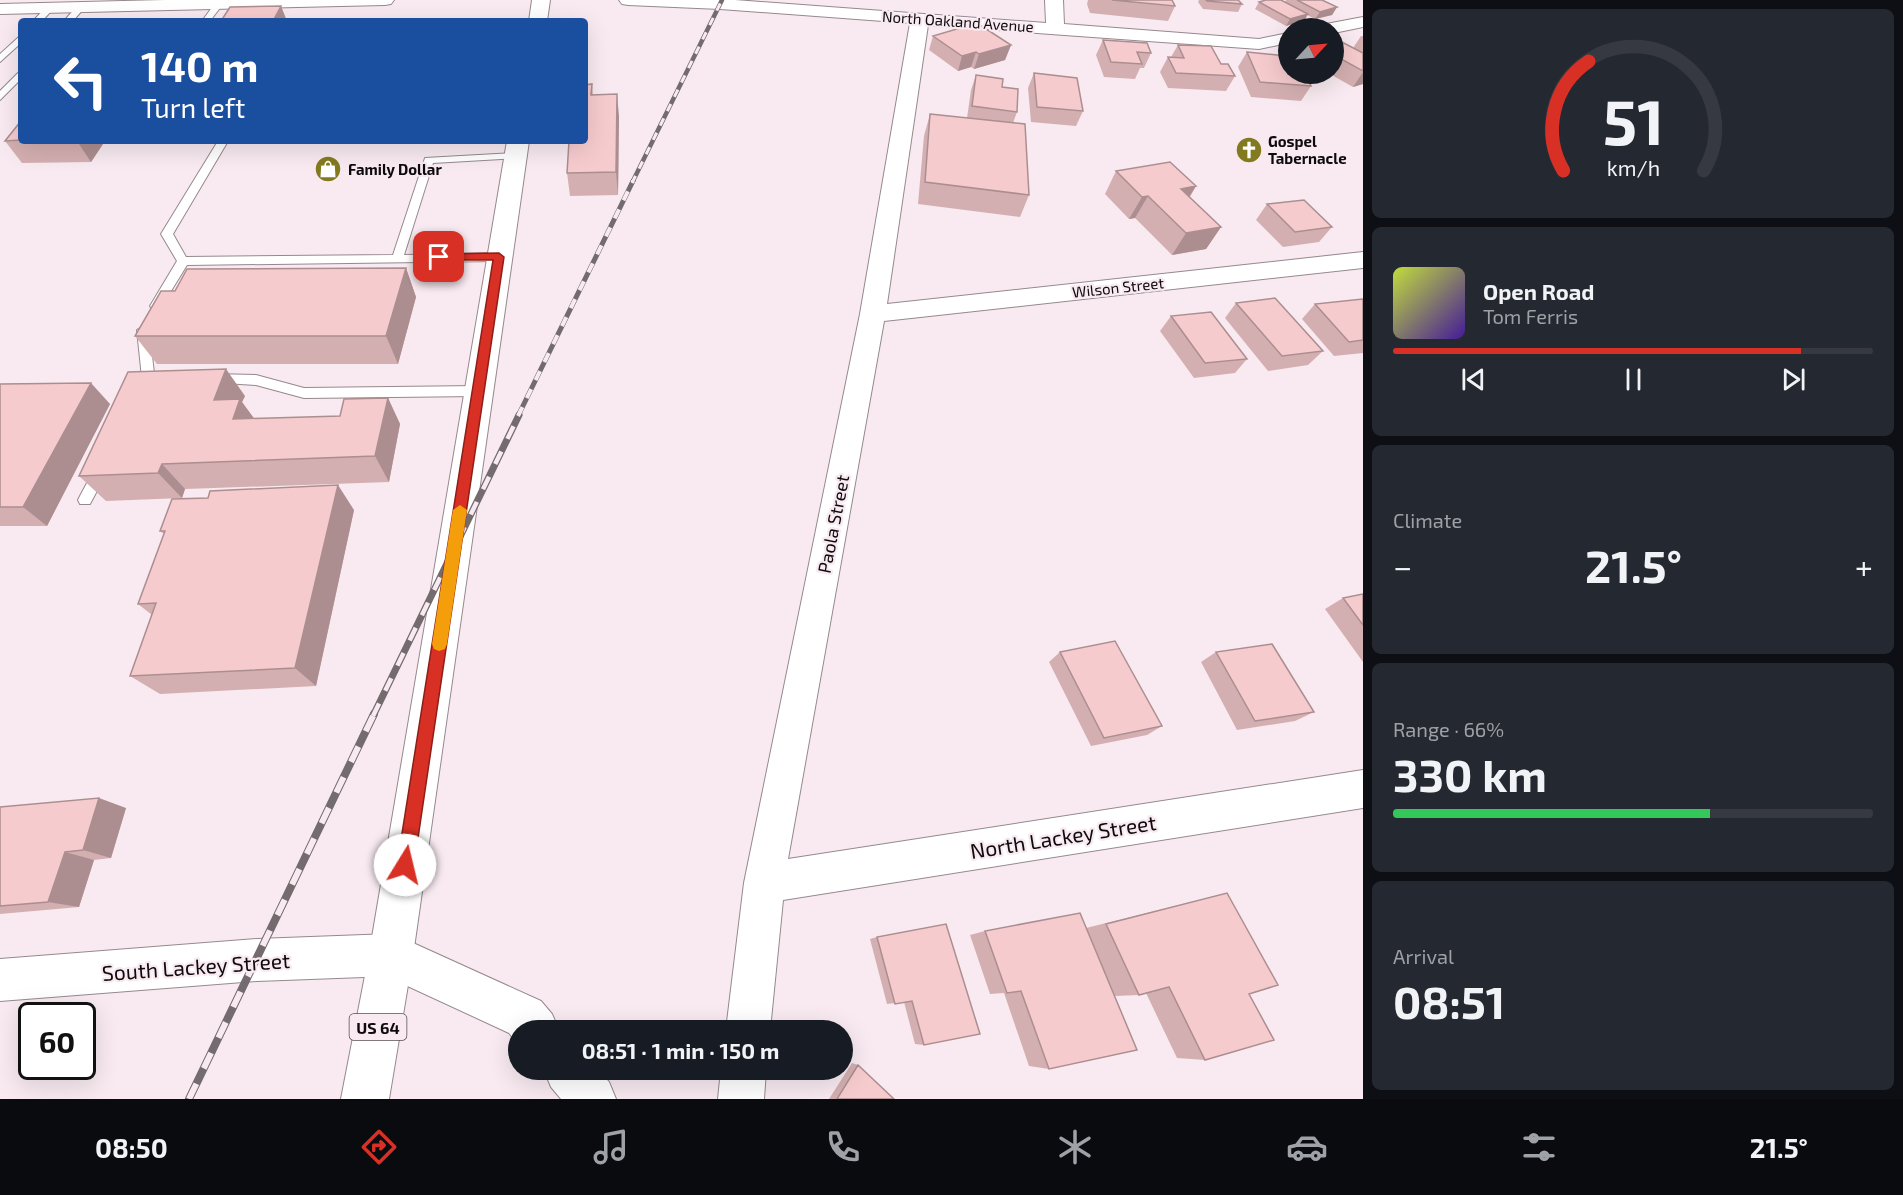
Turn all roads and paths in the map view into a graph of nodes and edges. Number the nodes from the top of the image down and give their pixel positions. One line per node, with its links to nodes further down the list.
1 (385, 0): 5 (street)
2 (541, 0): 12 (main road)
3 (628, 0): 13 (street, North Oakland Avenue)
4 (1054, 0): 16 (street)
5 (265, 1): 7 (street)
6 (183, 2): 7 (street); 8 (street)
7 (219, 4): 11 (lane)
8 (66, 8): 9 (street); 10 (lane)
9 (0, 9)
10 (44, 18)
11 (208, 18)
12 (538, 18)
13 (920, 18): 16 (street, North Oakland Avenue); 28 (street, Paola Street)
14 (1363, 22): 15 (street)
15 (1344, 26)
16 (1055, 28): 17 (street, North Oakland Avenue)
17 (1278, 40)
18 (18, 41): 19 (lane)
19 (0, 59)
20 (18, 76): 21 (lane)
21 (0, 97)
22 (221, 144): 27 (lane)
23 (516, 148): 24 (lane); 25 (main road, US 64)
24 (398, 257): 25 (lane); 27 (lane)
25 (499, 257): 31 (main road, US 64)
26 (1363, 260): 28 (street, Wilson Street)
27 (183, 261): 29 (lane)
28 (873, 314): 35 (street, Paola Street)
29 (172, 379)
30 (196, 379): 31 (lane)
31 (478, 391): 36 (main road, US 64)
32 (106, 460): 33 (lane)
33 (85, 500)
34 (1363, 789): 35 (street, North Lackey Street)
35 (764, 883): 39 (street, Paola Street)
36 (392, 955): 37 (street, South Lackey Street); 38 (main road); 42 (main road, US 64)
37 (0, 980)
38 (528, 1020)
39 (749, 1020)
40 (576, 1080): 43 (main road)
41 (743, 1080): 44 (street)
42 (365, 1099)
43 (592, 1099)
44 (741, 1099)

